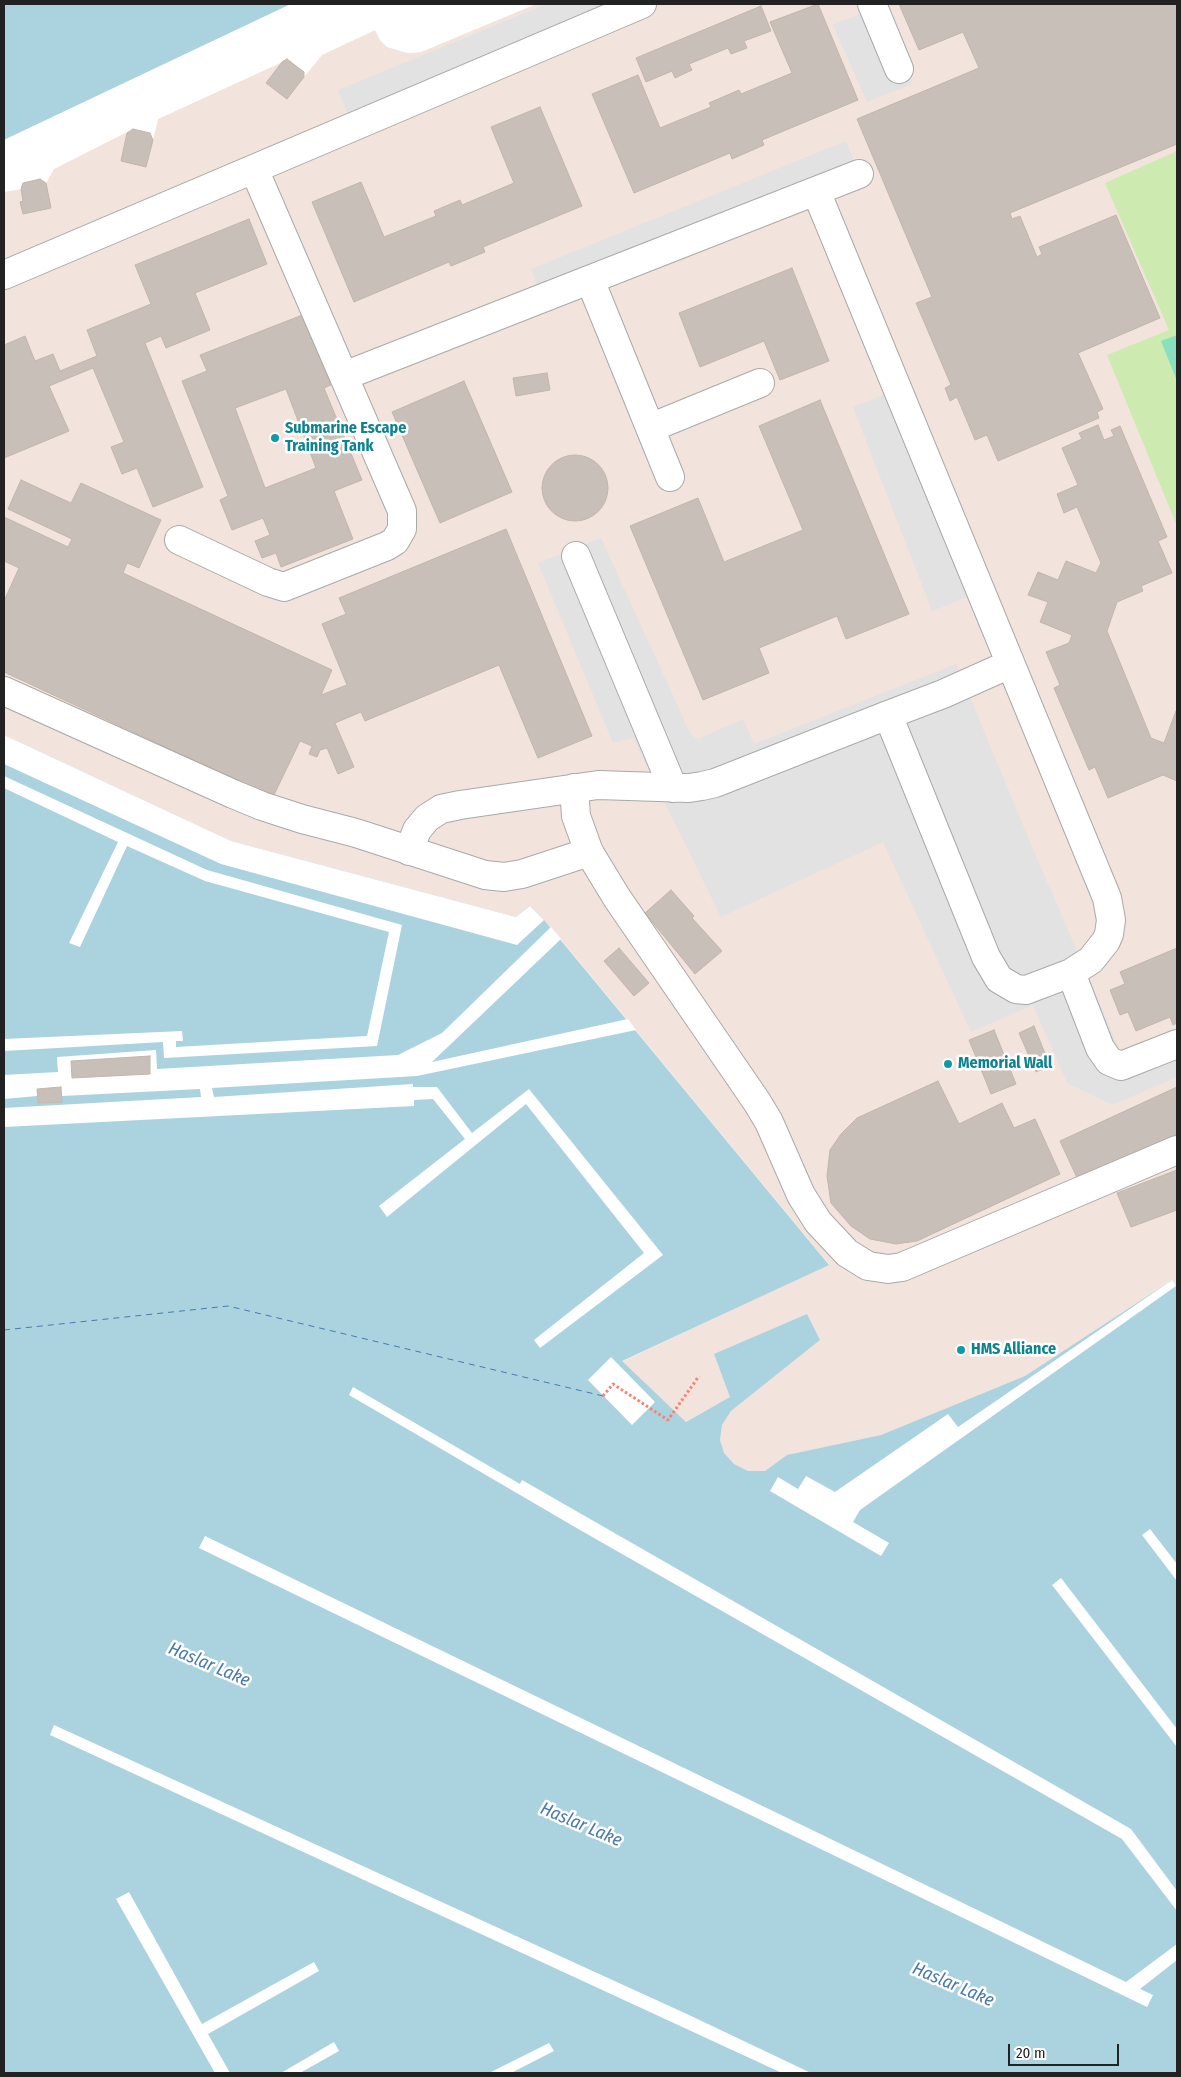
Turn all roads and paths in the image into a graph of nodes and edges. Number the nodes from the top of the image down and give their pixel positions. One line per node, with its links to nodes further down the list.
1 (642, 4): 4 (lane)
2 (872, 4): 3 (lane)
3 (900, 69)
4 (254, 169): 7 (lane); 9 (lane)
5 (859, 174): 6 (lane)
6 (816, 190): 8 (lane); 15 (lane)
7 (4, 276)
8 (590, 280): 9 (lane); 11 (lane)
9 (344, 376): 13 (lane)
10 (760, 383): 11 (lane)
11 (650, 428): 12 (lane)
12 (670, 477)
13 (179, 540)
14 (576, 556): 19 (lane)
15 (1010, 664): 17 (lane); 22 (lane)
16 (4, 691): 20 (lane)
17 (888, 715): 19 (lane); 22 (lane)
18 (574, 788): 19 (lane); 20 (lane); 21 (lane)
19 (673, 788)
20 (409, 850): 21 (lane)
21 (589, 852): 24 (lane)
22 (1072, 973): 23 (lane)
23 (1177, 1044)
24 (1177, 1150)
25 (699, 1376): 26 (path)
26 (603, 1396)

